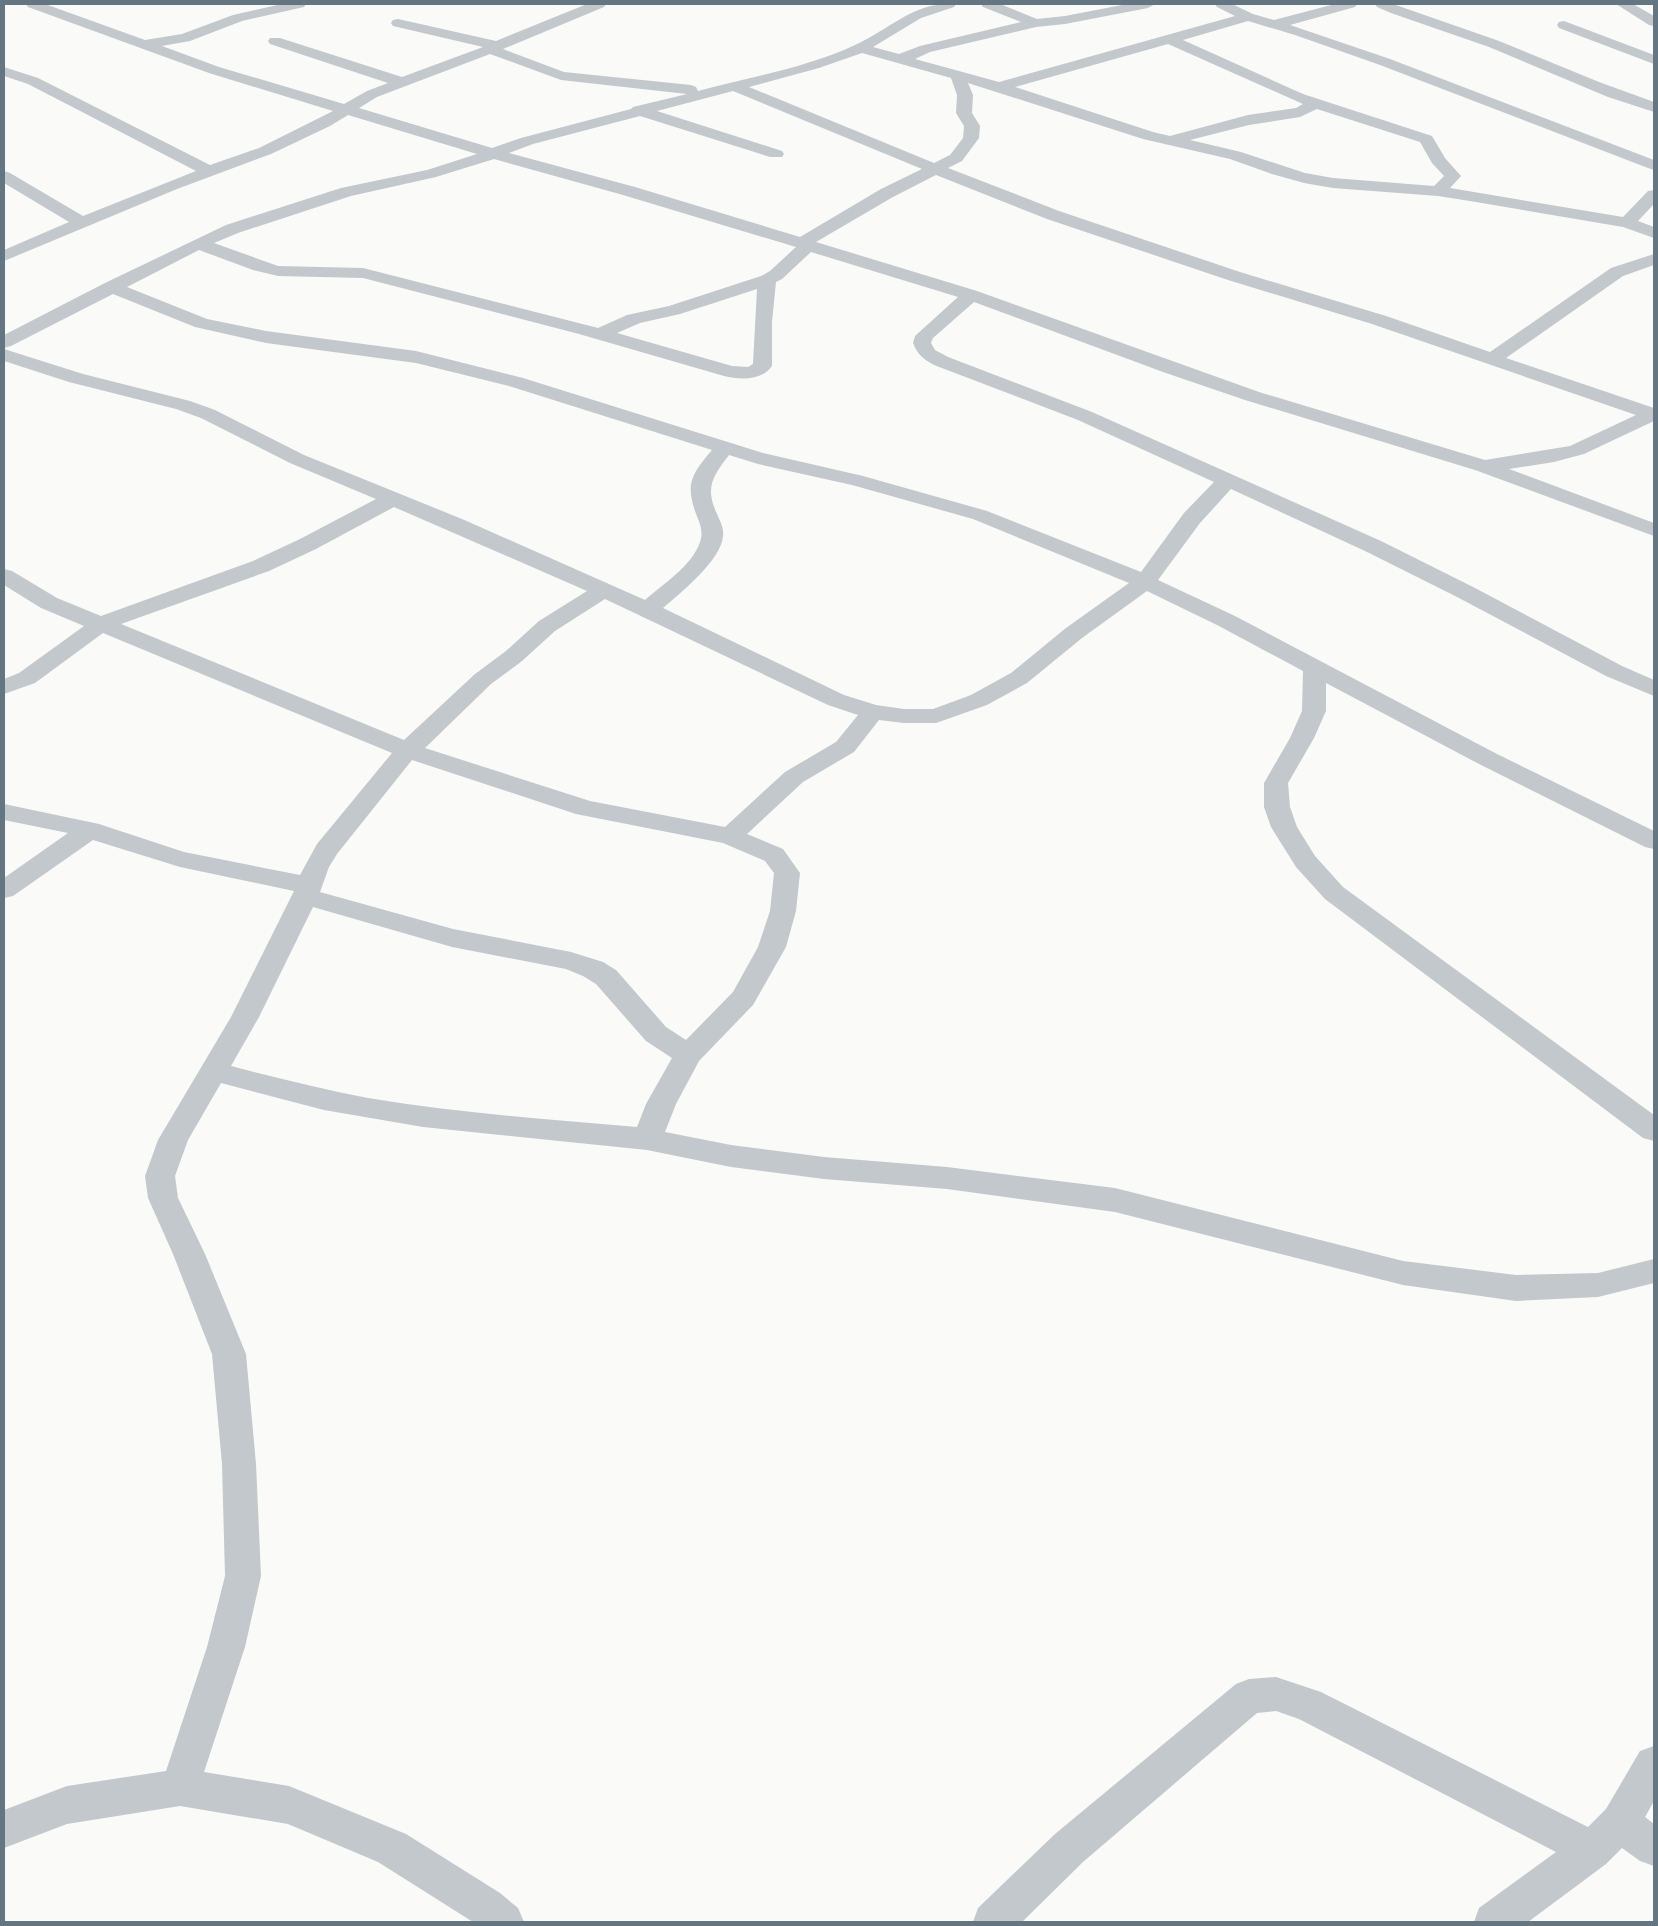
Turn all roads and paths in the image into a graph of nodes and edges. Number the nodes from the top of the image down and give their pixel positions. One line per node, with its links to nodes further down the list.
1 (33, 4): 21 (street)
2 (248, 4): 13 (street)
3 (298, 4): 13 (street)
4 (599, 4): 22 (street)
5 (945, 4): 23 (street)
6 (988, 4): 16 (street)
7 (1148, 4): 16 (street)
8 (1222, 4): 12 (street)
9 (1350, 4): 17 (street)
10 (1382, 4): 33 (street)
11 (1623, 4): 14 (street)
12 (1248, 17): 17 (street); 19 (street)
13 (238, 18): 21 (street)
14 (1654, 22)
15 (398, 23): 22 (street)
16 (1036, 23): 24 (street)
17 (1276, 24): 41 (street)
18 (1564, 25): 25 (street)
19 (1169, 39): 30 (street); 32 (street)
20 (275, 40): 28 (street)
21 (143, 44): 34 (street)
22 (494, 48): 28 (street); 31 (street)
23 (861, 48): 24 (street); 29 (street)
24 (902, 58): 27 (street)
25 (1654, 60)
26 (4, 71): 43 (street)
27 (957, 74): 30 (street); 42 (street)
28 (402, 82): 34 (street)
29 (733, 86): 31 (street); 42 (street)
30 (999, 87): 38 (street)
31 (709, 92): 35 (street)
32 (1316, 103): 38 (street); 45 (street)
33 (1654, 107)
34 (344, 110): 36 (street); 37 (street)
35 (638, 110): 39 (street); 40 (street)
36 (372, 118): 37 (street); 39 (street)
37 (324, 123): 43 (street)
38 (1171, 141): 45 (street)
39 (491, 153): 50 (street); 51 (street)
40 (776, 154)
41 (1654, 165)
42 (933, 168): 51 (street); 60 (street)
43 (209, 171): 47 (street)
44 (4, 176): 47 (street)
45 (1438, 191): 48 (street)
46 (1654, 195): 48 (street)
47 (82, 223): 52 (street)
48 (1627, 223): 49 (street)
49 (1654, 233)
50 (198, 244): 55 (street); 57 (street)
51 (806, 244): 54 (street); 56 (street)
52 (4, 256)
53 (1654, 259): 60 (street)
54 (767, 280): 57 (street); 57 (street)
55 (111, 287): 58 (street); 62 (street)
56 (971, 295): 63 (street); 64 (street)
57 (599, 334)
58 (4, 342)
59 (4, 355): 65 (street)
60 (1492, 359): 61 (street)
61 (1654, 414): 63 (street)
62 (724, 448): 68 (street); 70 (street)
63 (1482, 466): 66 (street)
64 (1228, 481): 68 (street); 74 (street)
65 (392, 499): 69 (street); 71 (street)
66 (1654, 530)
67 (4, 576): 71 (street)
68 (1145, 582): 72 (street); 75 (street)
69 (604, 590): 70 (street); 76 (street)
70 (648, 610): 75 (street)
71 (101, 624): 73 (street); 76 (street)
72 (1314, 668): 80 (street); 85 (street)
73 (4, 688)
74 (1654, 689)
75 (873, 712): 79 (street)
76 (407, 750): 79 (street); 82 (street)
77 (4, 812): 78 (street)
78 (90, 830): 81 (street); 82 (street)
79 (730, 836): 83 (street)
80 (1654, 841)
81 (4, 890)
82 (307, 890): 83 (street); 84 (street)
83 (688, 1055): 86 (street)
84 (213, 1071): 86 (street); 89 (street)
85 (1654, 1130)
86 (647, 1139): 87 (street)
87 (1654, 1272)
88 (1654, 1764): 90 (street)
89 (180, 1787): 91 (street); 94 (street)
90 (1620, 1823): 92 (street); 93 (street)
91 (4, 1829)
92 (1654, 1846)
93 (1592, 1850): 95 (street); 96 (street)
94 (504, 1922)
95 (993, 1922)
96 (1494, 1922)

